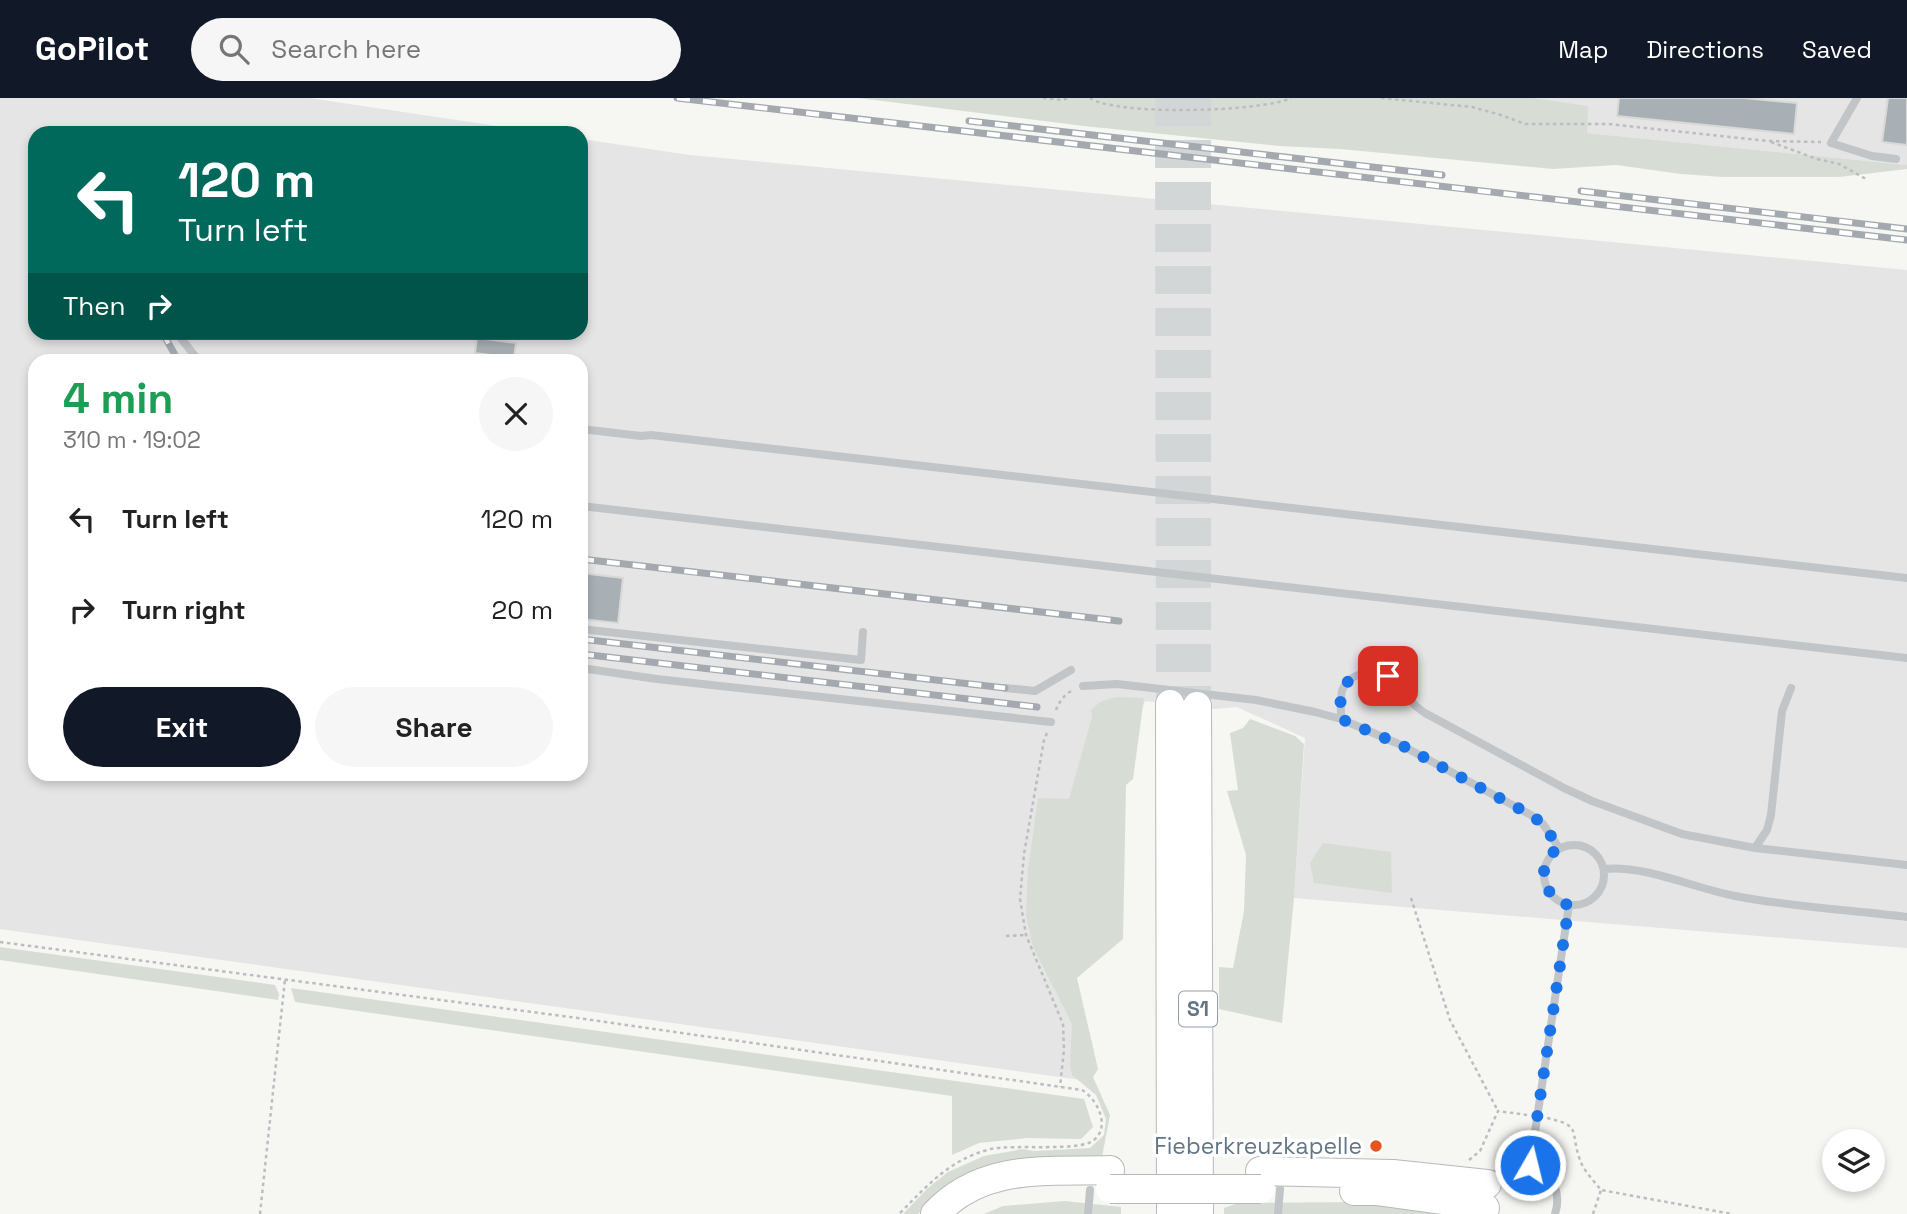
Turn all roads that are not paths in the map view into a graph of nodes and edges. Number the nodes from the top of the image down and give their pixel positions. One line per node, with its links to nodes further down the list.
1 (1857, 98): 2 (lane)
2 (1896, 159)
3 (182, 340): 4 (lane)
4 (193, 354)
5 (588, 430): 7 (lane)
6 (588, 507): 10 (lane)
7 (1907, 578)
8 (588, 630): 9 (lane)
9 (863, 632)
10 (1907, 658)
11 (588, 669): 19 (lane)
12 (1071, 670): 14 (lane)
13 (1083, 686): 18 (lane)
14 (1005, 688)
15 (1791, 688): 21 (lane)
16 (1170, 704): 30 (highway, S1)
17 (1197, 706): 30 (highway, S1)
18 (1341, 719): 20 (lane); 21 (lane)
19 (1051, 722)
20 (1559, 848): 23 (lane); 24 (lane)
21 (1755, 848): 22 (lane)
22 (1907, 865)
23 (1604, 869): 24 (lane); 25 (lane)
24 (1569, 905): 26 (lane)
25 (1907, 916)
26 (1530, 1165): 29 (lane); 33 (lane)
27 (1099, 1191): 28 (highway); 31 (highway); 32 (highway)
28 (1270, 1191): 29 (highway)
29 (1486, 1202)
30 (1178, 1213)
31 (935, 1214)
32 (963, 1214)
33 (1555, 1214)

